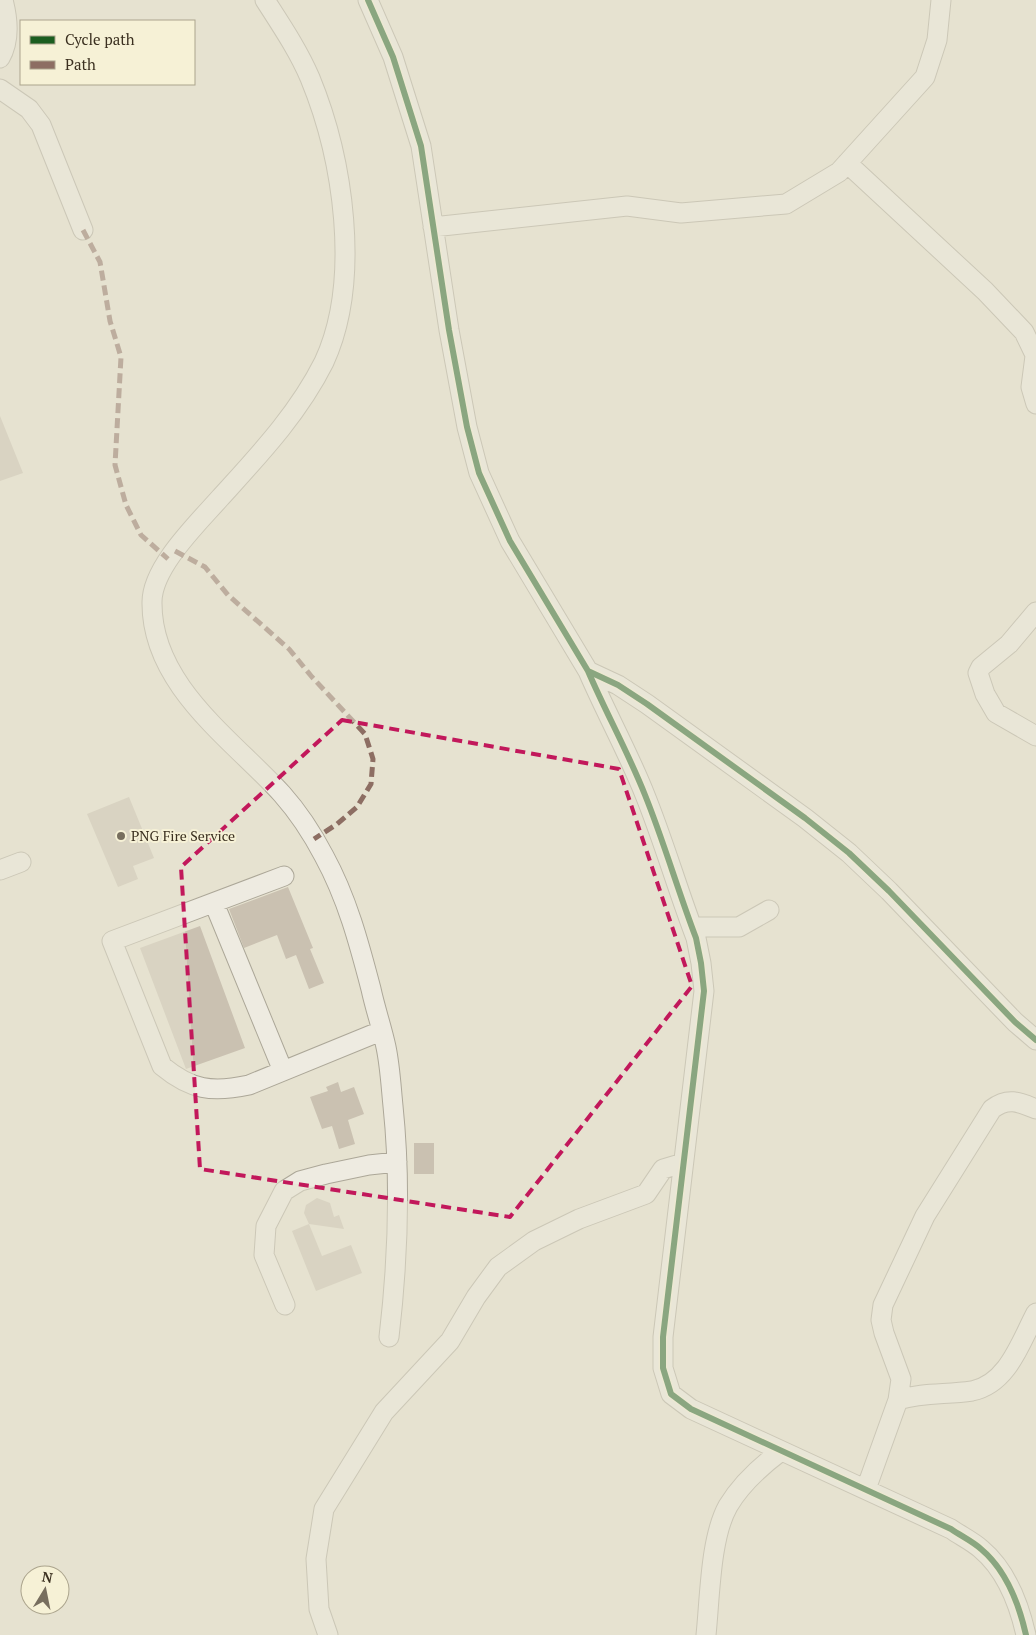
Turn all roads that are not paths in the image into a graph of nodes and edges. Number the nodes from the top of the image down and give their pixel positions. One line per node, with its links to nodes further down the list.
1 (3, 0): 5 (street)
2 (265, 0): 21 (street)
3 (368, 0): 8 (street)
4 (941, 0): 7 (street)
5 (0, 58)
6 (0, 89): 9 (street)
7 (847, 163): 8 (street); 10 (street)
8 (433, 227): 13 (street)
9 (83, 230)
10 (1036, 357): 11 (street)
11 (1036, 404)
12 (1036, 612): 14 (street)
13 (588, 671): 20 (street); 22 (street)
14 (1036, 736)
15 (21, 862): 16 (street)
16 (0, 870)
17 (284, 876): 18 (street)
18 (214, 903): 23 (street); 23 (street)
19 (769, 910): 20 (street)
20 (692, 927): 26 (street)
21 (381, 1031): 23 (street); 25 (street)
22 (1036, 1040)
23 (283, 1071)
24 (1036, 1109): 30 (street)
25 (397, 1162): 27 (street); 29 (street)
26 (683, 1163): 31 (street); 33 (street)
27 (284, 1305)
28 (1036, 1313): 30 (street)
29 (389, 1337)
30 (898, 1400): 32 (street)
31 (781, 1450): 32 (street); 34 (street)
32 (866, 1488): 35 (street)
33 (328, 1635)
34 (706, 1635)
35 (1026, 1635)

